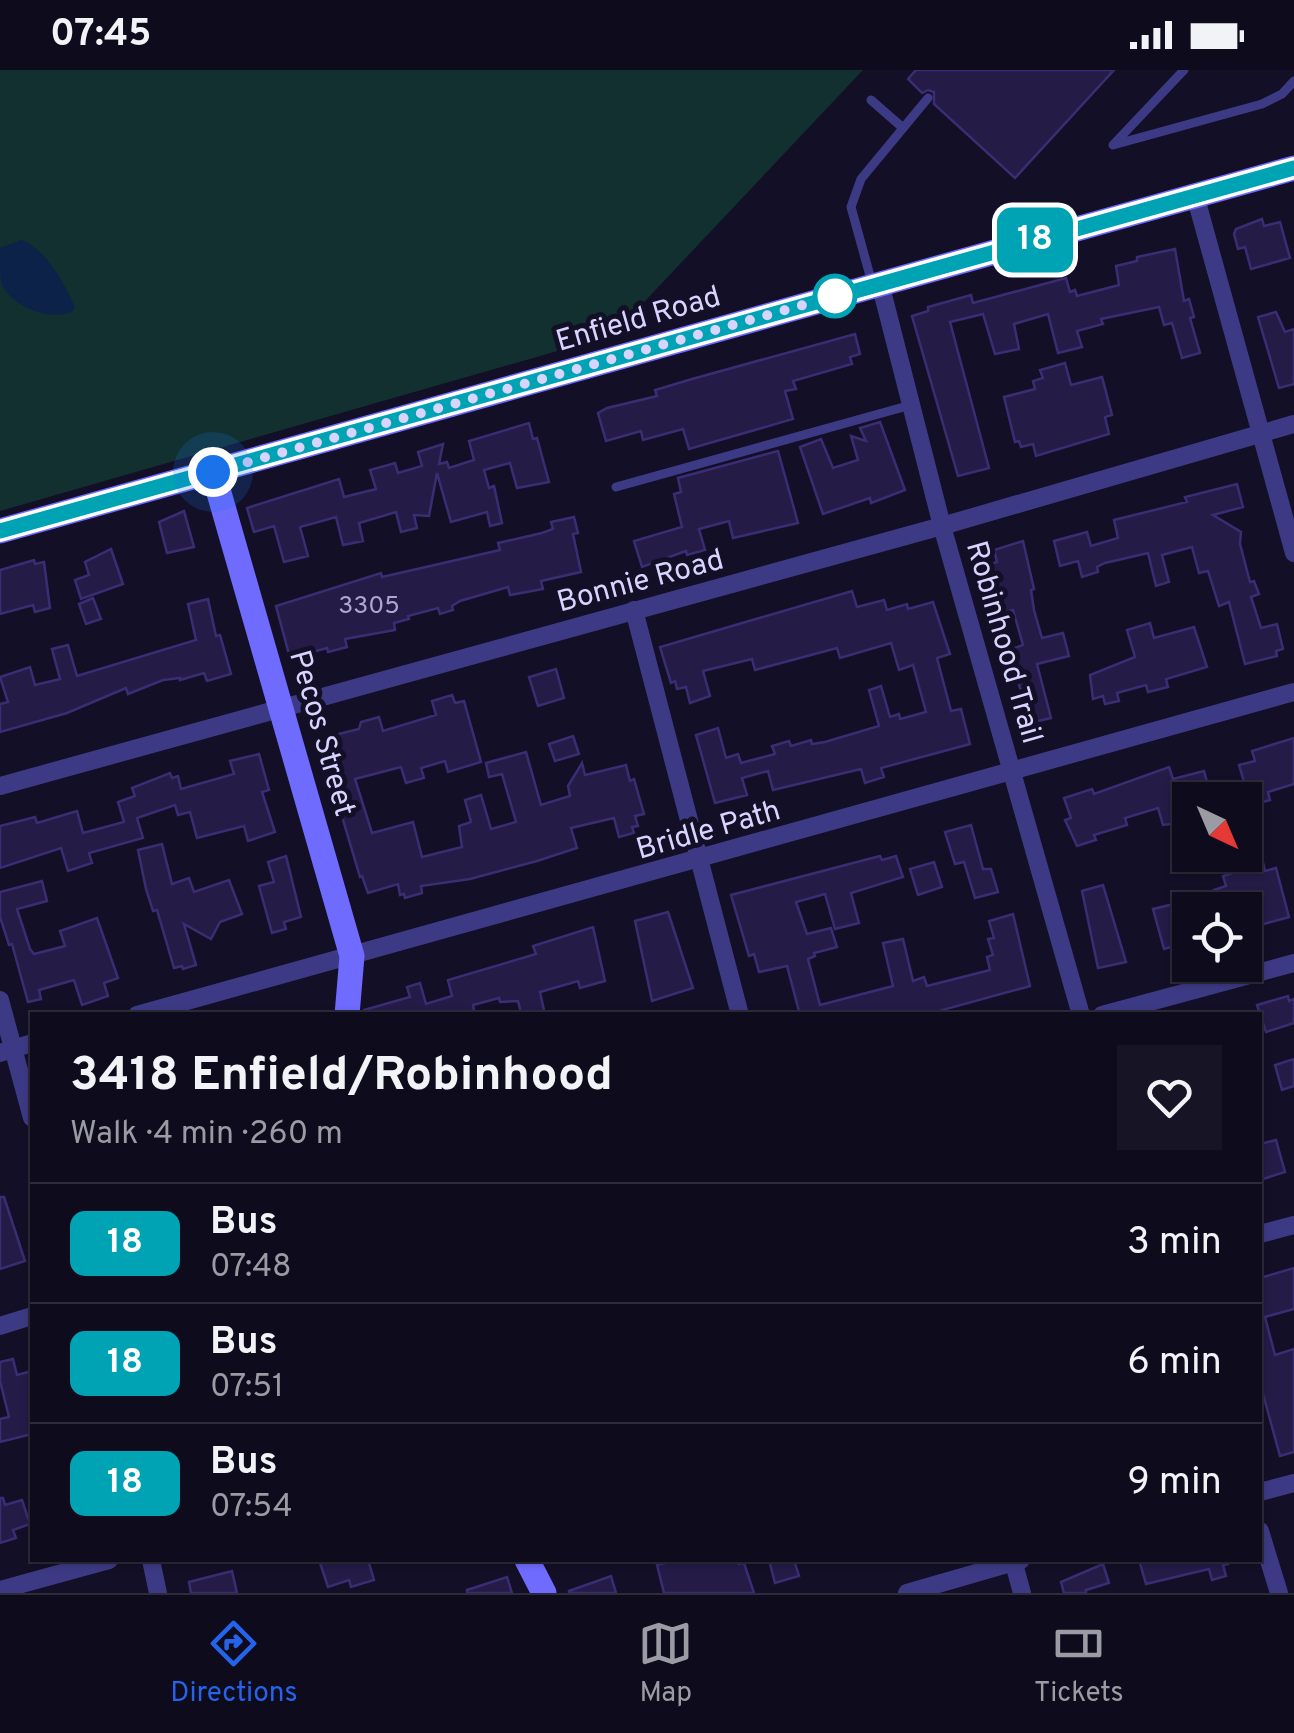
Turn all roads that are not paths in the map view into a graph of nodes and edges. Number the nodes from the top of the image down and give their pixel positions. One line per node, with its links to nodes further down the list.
1 (1184, 70): 2 (lane)
2 (1294, 81)
3 (928, 98): 5 (lane)
4 (871, 100): 5 (lane)
5 (904, 128): 8 (lane)
6 (1294, 168): 7 (street, Enfield Road)
7 (1194, 196): 8 (street, Enfield Road); 11 (street)
8 (877, 284): 9 (street, Robinhood Trail); 12 (street, Enfield Road)
9 (912, 404): 13 (lane); 14 (street, Robinhood Trail)
10 (1294, 424): 11 (street, Bonnie Road)
11 (1263, 433): 14 (street, Bonnie Road); 16 (street)
12 (213, 472): 15 (street, Enfield Road); 19 (street, Pecos Street)
13 (616, 487)
14 (942, 526): 17 (street, Bonnie Road); 20 (street, Robinhood Trail)
15 (0, 531)
16 (1294, 552)
17 (634, 610): 19 (street, Bonnie Road); 22 (street)
18 (1294, 692): 20 (street, Bridle Path)
19 (282, 707): 21 (street, Bonnie Road); 23 (street, Pecos Street)
20 (1014, 771): 22 (street, Bridle Path); 29 (street, Robinhood Trail)
21 (0, 786)
22 (699, 860): 23 (street, Bridle Path); 28 (street)
23 (352, 956): 26 (street, Bridle Path); 27 (street, Pecos Street)
24 (1294, 963): 30 (street)
25 (0, 1000): 31 (street)
26 (147, 1012)
27 (348, 1012)
28 (739, 1012)
29 (1081, 1012)
30 (1113, 1012)
31 (16, 1048): 32 (street)
32 (30, 1109)
33 (1294, 1225): 34 (street)
34 (1262, 1233)
35 (30, 1317): 36 (street)
36 (0, 1326)
37 (1294, 1483): 38 (street)
38 (1262, 1491)
39 (1262, 1538): 50 (street)
40 (102, 1562): 45 (street)
41 (151, 1562): 46 (street)
42 (529, 1562): 47 (street)
43 (1013, 1562): 48 (street)
44 (1016, 1562): 49 (street)
45 (0, 1590)
46 (158, 1593)
47 (544, 1593)
48 (908, 1593)
49 (1022, 1593)
50 (1279, 1593)

